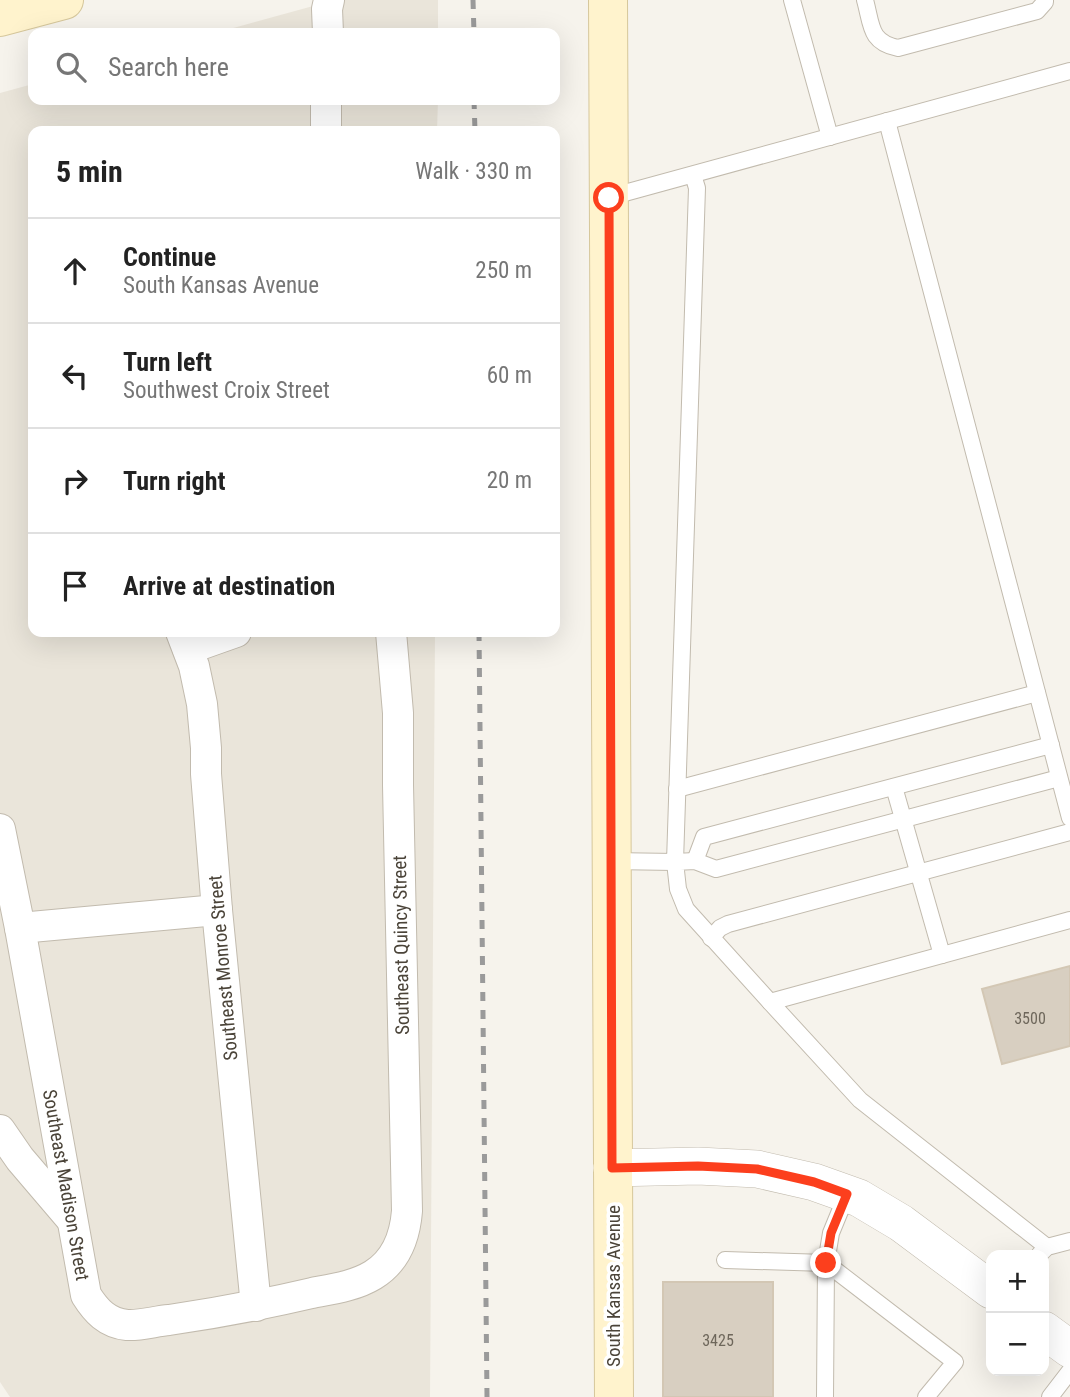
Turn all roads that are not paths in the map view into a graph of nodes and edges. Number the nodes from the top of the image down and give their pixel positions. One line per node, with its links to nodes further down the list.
1 (64, 0): 6 (main road)
2 (608, 0): 13 (main road, South Kansas Avenue)
3 (792, 0): 11 (lane)
4 (865, 0): 5 (lane)
5 (1045, 0)
6 (0, 17)
7 (1070, 71): 9 (lane)
8 (327, 105): 10 (street)
9 (887, 121): 11 (lane); 17 (lane)
10 (326, 126)
11 (830, 137): 12 (lane)
12 (693, 175): 13 (lane); 21 (lane)
13 (609, 198): 26 (main road, South Kansas Avenue)
14 (204, 637): 16 (street)
15 (391, 637): 43 (street, Southeast Quincy Street)
16 (184, 640): 30 (street, Southeast Monroe Street)
17 (1037, 693): 18 (lane); 21 (lane)
18 (1051, 745): 19 (lane); 20 (lane)
19 (1059, 778): 22 (lane); 23 (lane)
20 (894, 786): 23 (lane); 27 (lane)
21 (677, 789): 28 (lane)
22 (1070, 818)
23 (903, 820): 27 (lane); 29 (lane)
24 (0, 829): 32 (street, Southeast Madison Street)
25 (1070, 832): 29 (lane)
26 (611, 861): 28 (lane); 37 (main road, South Kansas Avenue)
27 (695, 861): 28 (lane)
28 (675, 862): 33 (lane)
29 (918, 873): 33 (lane); 34 (lane)
30 (217, 910): 32 (street); 47 (street, Southeast Monroe Street)
31 (1070, 920): 34 (lane)
32 (20, 928): 39 (street, Southeast Madison Street)
33 (711, 938): 35 (lane)
34 (942, 955): 35 (lane)
35 (770, 1002): 41 (lane)
36 (0, 1130): 39 (street)
37 (612, 1168): 38 (street); 51 (main road, South Kansas Avenue)
38 (847, 1194): 45 (lane); 46 (street)
39 (72, 1221): 47 (street, Southeast Madison Street)
40 (1070, 1241): 42 (lane)
41 (1042, 1250)
42 (1046, 1250)
43 (393, 1255): 47 (street, Southeast Madison Street)
44 (725, 1260): 45 (lane)
45 (826, 1263): 52 (lane); 53 (lane)
46 (986, 1286)
47 (256, 1306)
48 (1049, 1334): 49 (street)
49 (1070, 1349)
50 (1070, 1371): 54 (lane)
51 (614, 1397)
52 (825, 1397)
53 (926, 1397)
54 (1051, 1397)

